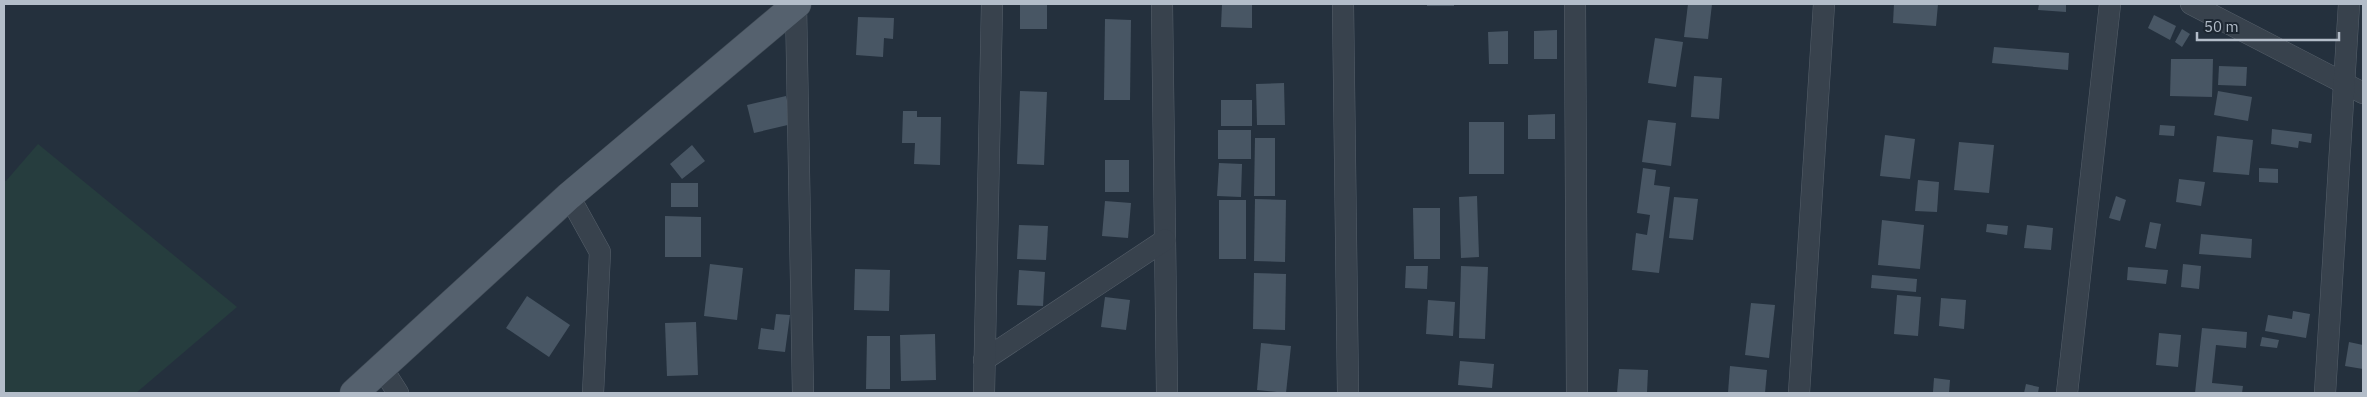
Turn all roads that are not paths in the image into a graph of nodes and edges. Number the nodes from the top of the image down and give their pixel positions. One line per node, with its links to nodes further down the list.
1 (796, 4): 12 (main road); 19 (street)
2 (992, 4): 14 (street)
3 (1162, 4): 13 (street)
4 (1343, 4): 22 (street)
5 (1575, 4): 23 (street)
6 (1824, 4): 24 (street)
7 (2110, 4): 25 (street)
8 (2190, 4): 10 (street)
9 (2349, 4): 10 (street)
10 (2344, 84): 11 (street); 26 (street)
11 (2363, 93)
12 (570, 196): 15 (main road); 18 (street)
13 (1165, 240): 14 (street); 21 (street)
14 (984, 360): 20 (street)
15 (382, 368): 16 (main road); 17 (street)
16 (354, 393)
17 (398, 393)
18 (593, 393)
19 (803, 393)
20 (984, 393)
21 (1167, 393)
22 (1348, 393)
23 (1577, 393)
24 (1799, 393)
25 (2067, 393)
26 (2325, 393)

